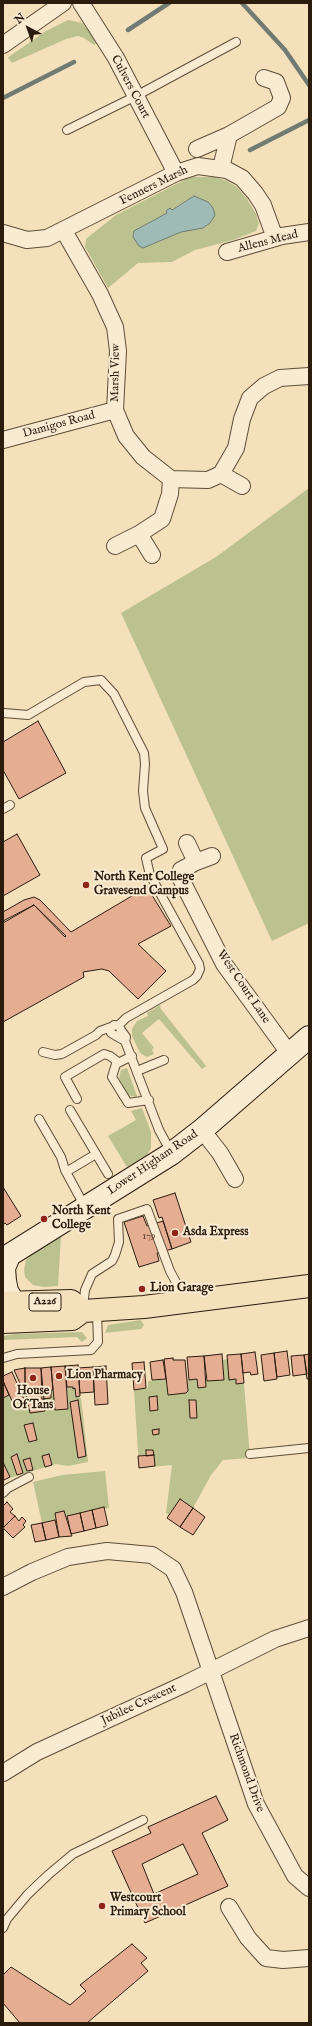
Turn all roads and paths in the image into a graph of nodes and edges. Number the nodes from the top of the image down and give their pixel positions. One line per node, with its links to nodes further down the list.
1 (63, 3): 4 (street)
2 (81, 3): 6 (street, Culvers Court)
3 (236, 42): 6 (lane)
4 (3, 45)
5 (264, 78): 8 (street)
6 (136, 96): 7 (lane); 11 (street, Culvers Court)
7 (67, 130)
8 (229, 136): 9 (street); 10 (street)
9 (197, 149)
10 (221, 168): 11 (street, Fenners Marsh); 15 (street, Fenners Marsh)
11 (176, 173): 12 (street, Fenners Marsh)
12 (64, 231): 14 (street, Fenners Marsh); 18 (street, Marsh View)
13 (309, 232): 15 (street, Allens Mead)
14 (3, 233)
15 (275, 238): 16 (street, Allens Mead)
16 (227, 252)
17 (309, 376): 20 (street)
18 (115, 410): 19 (street, Damigos Road); 21 (street, Marsh View)
19 (3, 440)
20 (221, 474): 21 (street); 22 (street)
21 (171, 479): 23 (street)
22 (242, 486)
23 (139, 534): 24 (street); 25 (street)
24 (115, 546)
25 (152, 555)
26 (4, 713): 30 (lane)
27 (187, 843): 29 (street)
28 (212, 856): 29 (street, West Court Lane)
29 (196, 862): 31 (street, West Court Lane)
30 (115, 1030): 32 (lane); 33 (lane)
31 (303, 1044): 41 (street, Lower Higham Road)
32 (44, 1052)
33 (132, 1056): 35 (lane); 36 (lane)
34 (164, 1060): 36 (lane)
35 (118, 1062): 37 (lane); 38 (lane)
36 (137, 1071): 38 (lane)
37 (77, 1100)
38 (149, 1100): 43 (lane)
39 (70, 1110): 42 (lane)
40 (39, 1119): 44 (lane)
41 (202, 1130): 43 (street, Lower Higham Road); 46 (street)
42 (96, 1154): 44 (lane); 45 (lane)
43 (171, 1154): 47 (street, Lower Higham Road)
44 (66, 1172): 47 (lane)
45 (108, 1174)
46 (235, 1179)
47 (86, 1207): 48 (street, Lower Higham Road)
48 (5, 1263): 51 (street)
49 (309, 1286): 50 (main road, A226)
50 (181, 1302): 52 (main road, A226); 52 (lane)
51 (8, 1303): 52 (main road, A226)
52 (90, 1312): 53 (main road, A226); 54 (lane)
53 (3, 1322)
54 (3, 1358)
55 (309, 1448): 56 (lane)
56 (250, 1454)
57 (29, 1477): 58 (lane)
58 (3, 1493)
59 (3, 1586): 61 (street, Richmond Drive)
60 (309, 1628): 61 (street, Jubilee Crescent)
61 (210, 1670): 62 (street, Jubilee Crescent); 64 (street, Richmond Drive)
62 (3, 1773)
63 (143, 1820): 66 (lane)
64 (309, 1888)
65 (229, 1907): 67 (street)
66 (3, 1928)
67 (309, 1958)

